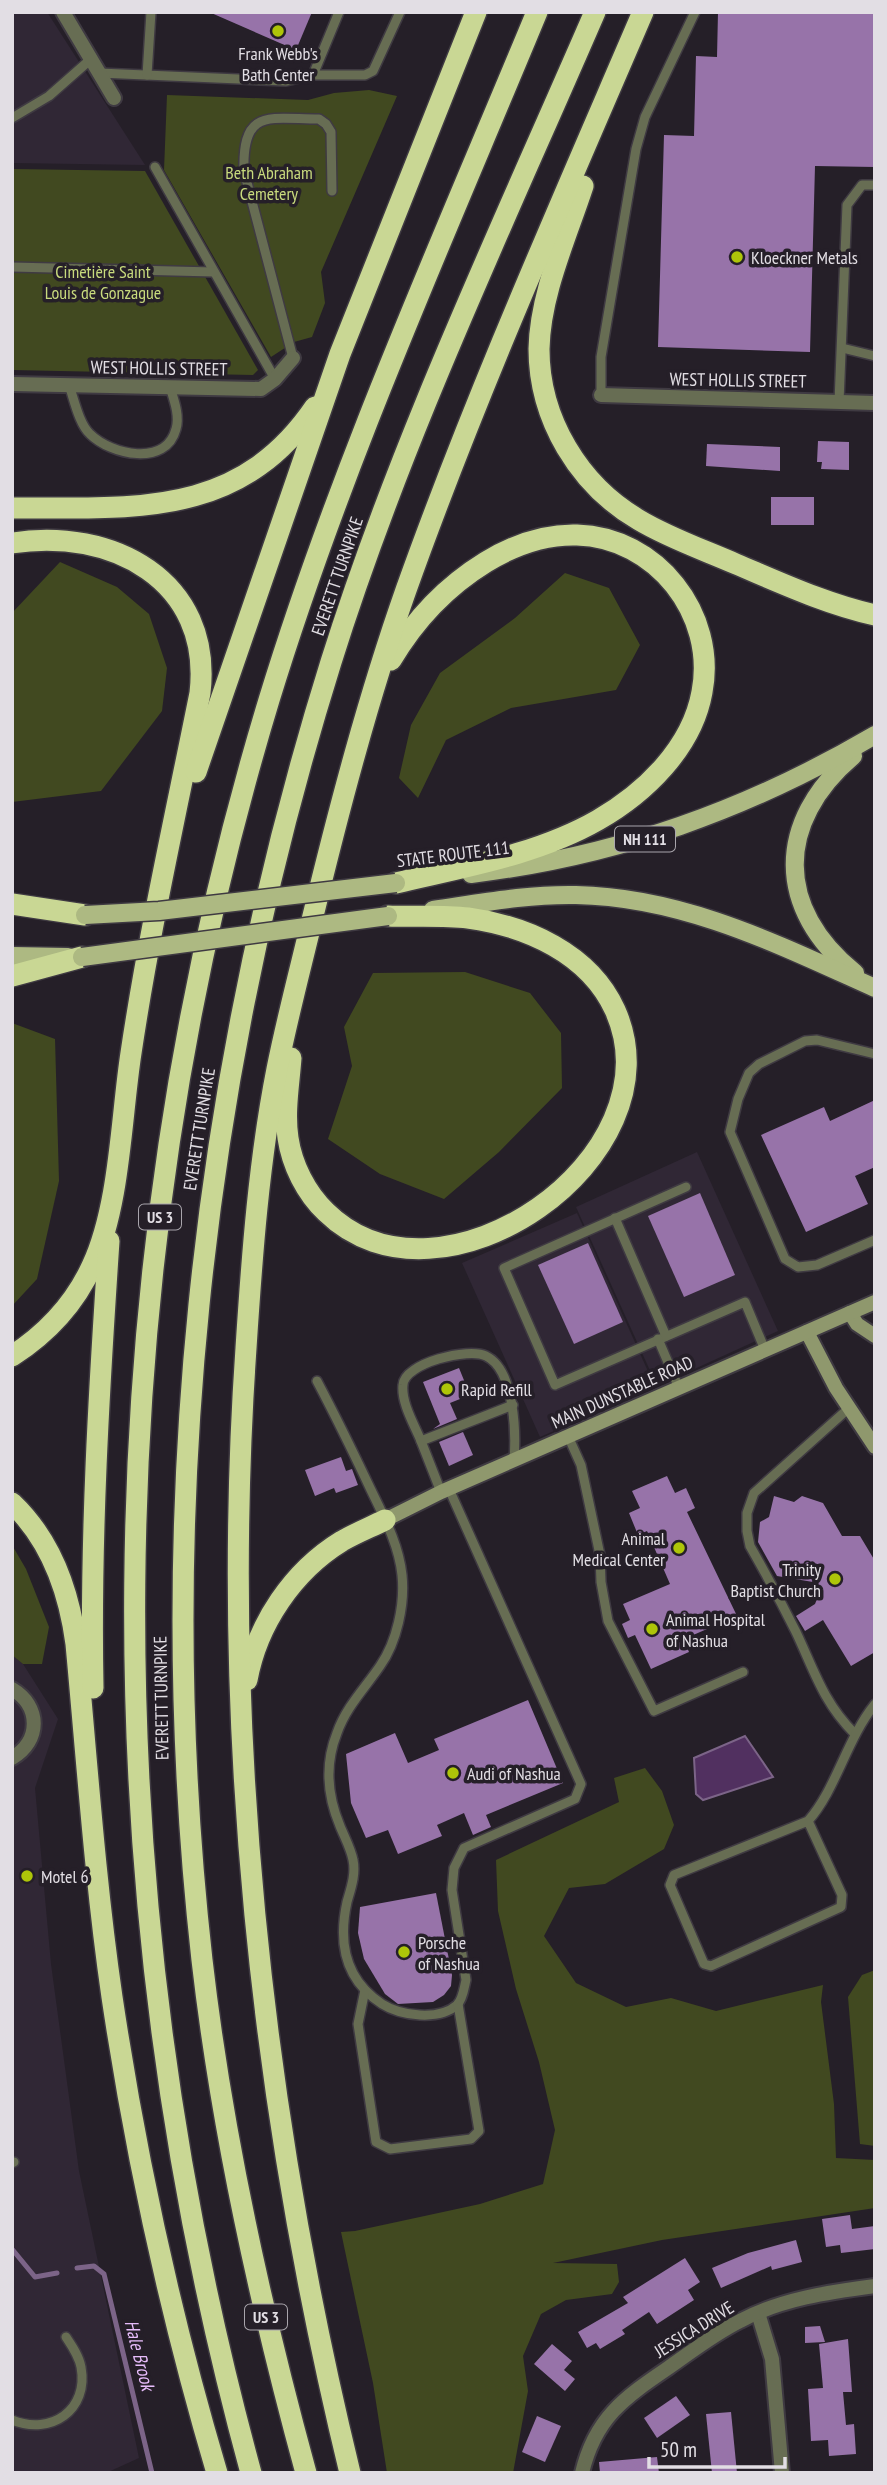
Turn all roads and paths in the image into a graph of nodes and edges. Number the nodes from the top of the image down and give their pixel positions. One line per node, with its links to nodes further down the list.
1 (63, 12): 11 (street)
2 (151, 12): 13 (lane)
3 (339, 12): 14 (lane)
4 (400, 12): 14 (lane)
5 (476, 12): 23 (highway)
6 (537, 12): 87 (highway, EVERETT TURNPIKE / US 3)
7 (594, 12): 88 (highway, EVERETT TURNPIKE / US 3)
8 (643, 12): 10 (highway)
9 (695, 12): 30 (lane)
10 (631, 41): 35 (highway); 36 (highway)
11 (90, 59): 12 (street); 16 (lane)
12 (99, 73): 13 (lane); 15 (street)
13 (148, 75): 14 (lane)
14 (313, 75)
15 (114, 98)
16 (12, 118)
17 (155, 167): 21 (lane)
18 (875, 185): 22 (lane)
19 (332, 191): 25 (lane)
20 (12, 267): 21 (lane)
21 (214, 272): 26 (lane)
22 (842, 348): 24 (lane); 31 (lane)
23 (340, 354): 33 (highway); 43 (highway)
24 (875, 356)
25 (293, 358): 26 (street)
26 (275, 379): 29 (street, WEST HOLLIS STREET)
27 (12, 384): 28 (street, WEST HOLLIS STREET)
28 (69, 385): 29 (street, WEST HOLLIS STREET); 29 (lane)
29 (170, 387)
30 (601, 394): 31 (street, WEST HOLLIS STREET)
31 (839, 402): 32 (street, WEST HOLLIS STREET)
32 (875, 403)
33 (12, 508)
34 (12, 543): 43 (highway)
35 (875, 615)
36 (366, 716): 38 (highway); 46 (highway)
37 (875, 737): 38 (main road, STATE ROUTE 111 / NH 111); 48 (main road)
38 (396, 883): 41 (main road, STATE ROUTE 111 / NH 111, bridge)
39 (12, 904): 41 (highway)
40 (12, 915): 41 (main road, STATE ROUTE 111 / NH 111)
41 (85, 915)
42 (388, 916): 45 (main road, bridge); 46 (highway); 48 (main road)
43 (155, 923): 51 (highway)
44 (12, 956): 45 (main road)
45 (82, 957): 47 (highway)
46 (300, 971): 75 (highway)
47 (12, 976)
48 (875, 987)
49 (875, 1054): 53 (lane)
50 (686, 1187): 52 (lane)
51 (111, 1202): 60 (highway); 79 (highway)
52 (615, 1218): 58 (lane); 58 (lane)
53 (875, 1240)
54 (875, 1302): 55 (street, MAIN DUNSTABLE ROAD)
55 (850, 1313): 56 (street, MAIN DUNSTABLE ROAD); 57 (street)
56 (807, 1332): 59 (street, MAIN DUNSTABLE ROAD); 64 (street)
57 (875, 1336)
58 (662, 1338): 59 (lane); 62 (lane)
59 (765, 1350): 62 (street, MAIN DUNSTABLE ROAD)
60 (12, 1356)
61 (317, 1381): 71 (lane)
62 (679, 1388): 65 (street, MAIN DUNSTABLE ROAD)
63 (513, 1405): 66 (lane); 66 (lane); 68 (lane)
64 (849, 1408): 67 (street); 76 (lane)
65 (568, 1436): 68 (street, MAIN DUNSTABLE ROAD); 72 (lane)
66 (421, 1441): 69 (lane)
67 (875, 1447)
68 (514, 1461): 69 (street, MAIN DUNSTABLE ROAD)
69 (445, 1491): 71 (street, MAIN DUNSTABLE ROAD); 81 (lane)
70 (12, 1503): 79 (highway)
71 (385, 1520): 75 (highway); 80 (lane)
72 (743, 1672)
73 (12, 1689): 77 (street)
74 (875, 1704): 76 (lane)
75 (242, 1713): 89 (highway)
76 (854, 1733): 78 (lane)
77 (12, 1758)
78 (808, 1821): 78 (lane)
79 (97, 1879): 86 (highway)
80 (365, 1990): 81 (lane); 81 (lane)
81 (458, 2004)
82 (875, 2286): 83 (street, JESSICA DRIVE)
83 (758, 2313): 90 (street, JESSICA DRIVE); 91 (street)
84 (66, 2337): 85 (lane)
85 (12, 2420)
86 (218, 2473)
87 (251, 2473)
88 (306, 2473)
89 (350, 2473)
90 (582, 2473)
91 (782, 2473)

